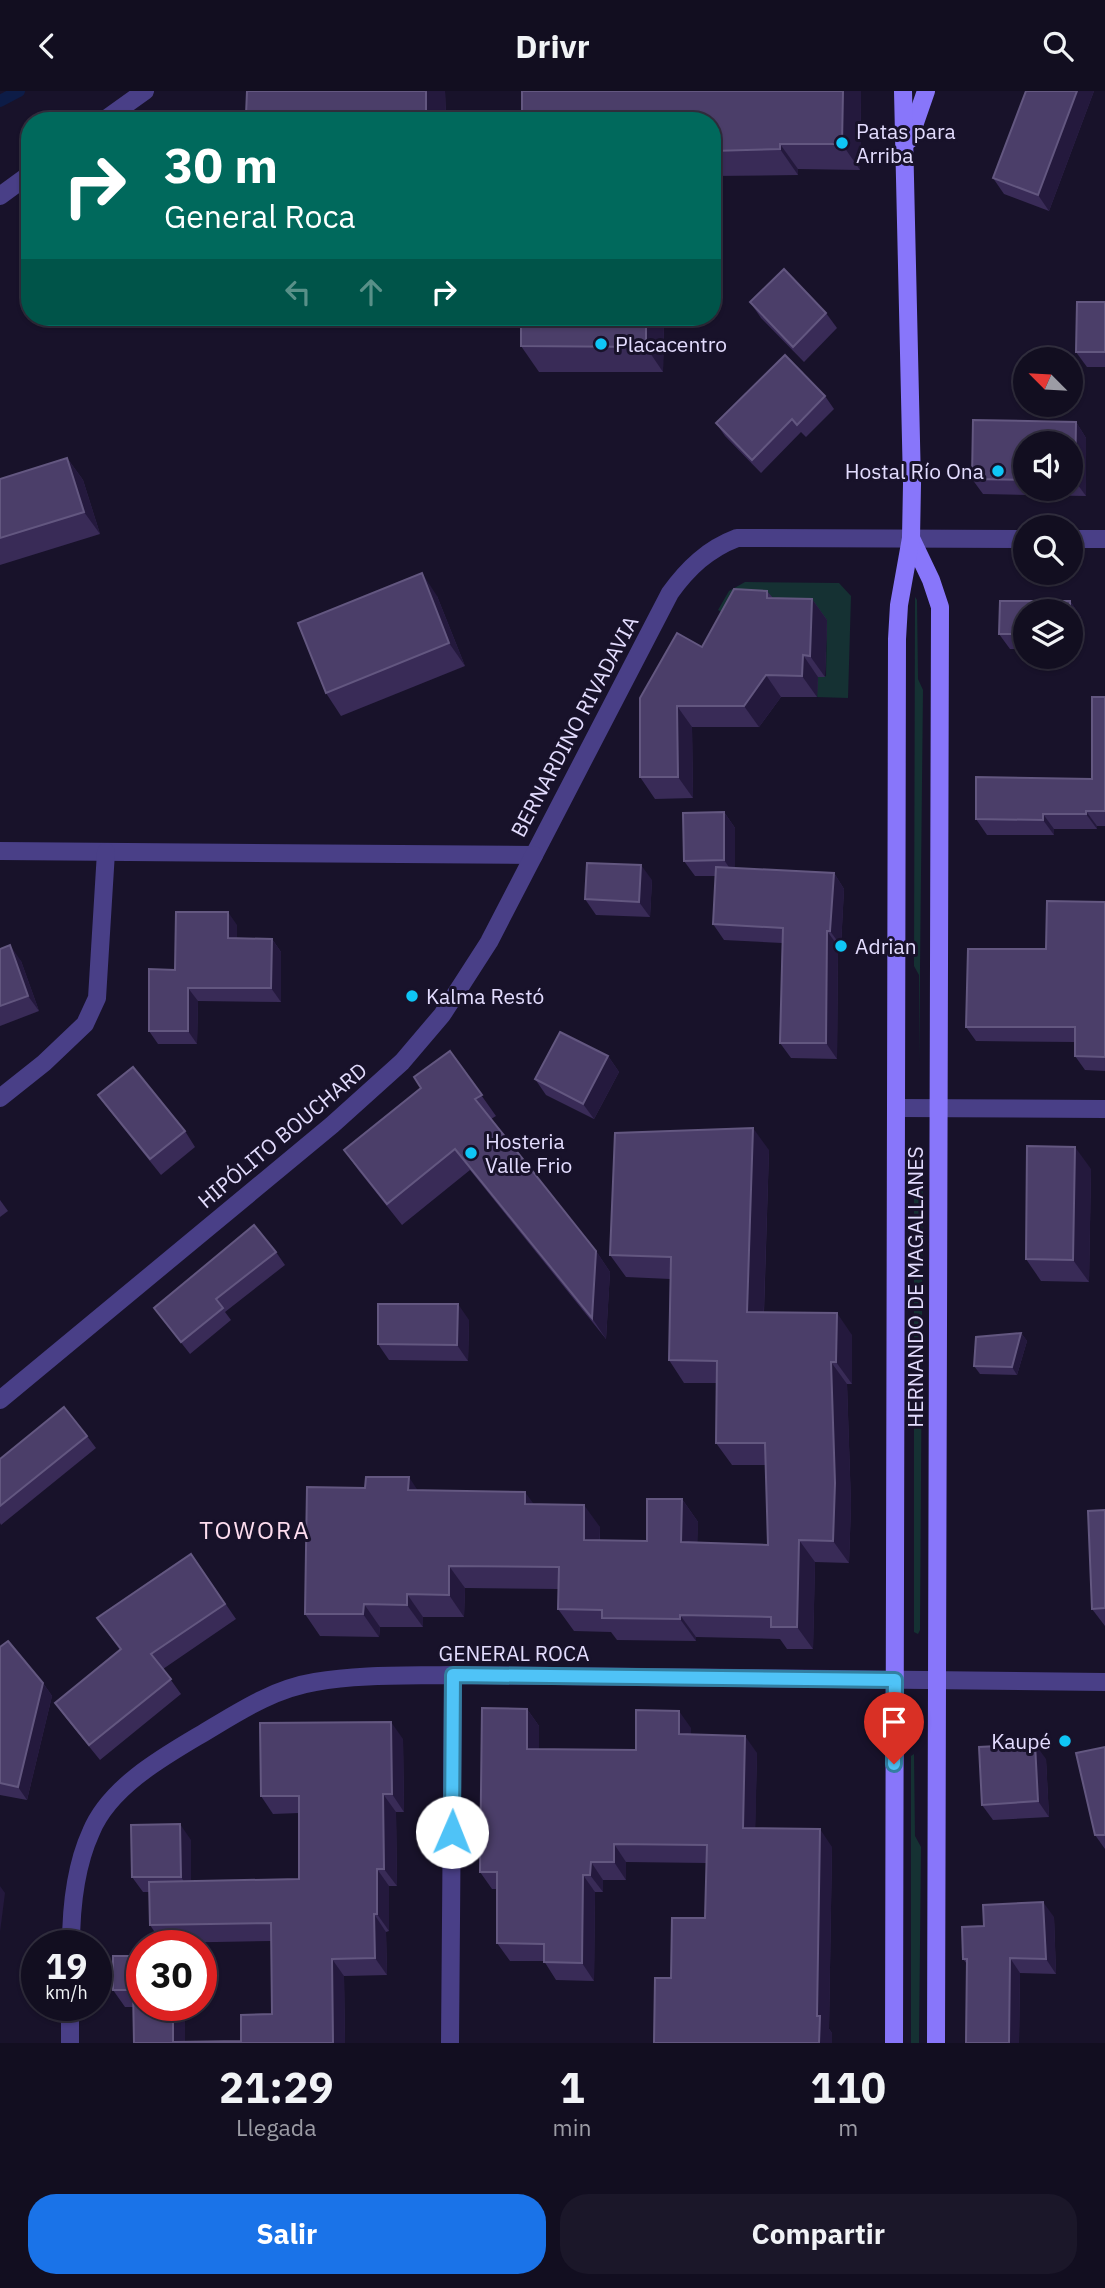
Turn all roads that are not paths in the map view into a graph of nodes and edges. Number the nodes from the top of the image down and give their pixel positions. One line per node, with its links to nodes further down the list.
1 (145, 91): 4 (street)
2 (903, 91): 5 (main road, HERNANDO DE MAGALLANES)
3 (926, 91): 5 (main road, HERNANDO DE MAGALLANES)
4 (116, 112)
5 (905, 153): 8 (main road, HERNANDO DE MAGALLANES)
6 (21, 181): 7 (street)
7 (0, 196)
8 (911, 538): 9 (street, BERNARDINO RIVADAVIA); 14 (street, BERNARDINO RIVADAVIA); 16 (main road, HERNANDO DE MAGALLANES); 17 (main road, HERNANDO DE MAGALLANES)
9 (1013, 539)
10 (1083, 539): 11 (street)
11 (1105, 539)
12 (0, 851): 13 (street, BERNARDINO RIVADAVIA)
13 (106, 852): 14 (street, BERNARDINO RIVADAVIA); 15 (street)
14 (534, 855): 19 (street, HIPÓLITO BOUCHARD)
15 (0, 1098)
16 (897, 1108): 17 (street); 21 (main road, HERNANDO DE MAGALLANES)
17 (938, 1108): 18 (street); 22 (main road, HERNANDO DE MAGALLANES)
18 (1105, 1109)
19 (0, 1400)
20 (453, 1675): 21 (street, GENERAL ROCA); 24 (street, GENERAL ROCA); 27 (street)
21 (895, 1680): 22 (street, GENERAL ROCA); 28 (main road, HERNANDO DE MAGALLANES)
22 (937, 1681): 23 (street, GENERAL ROCA); 29 (main road, HERNANDO DE MAGALLANES)
23 (1105, 1682)
24 (72, 1930)
25 (70, 2021): 26 (street)
26 (70, 2043)
27 (450, 2043)
28 (894, 2043)
29 (936, 2043)

